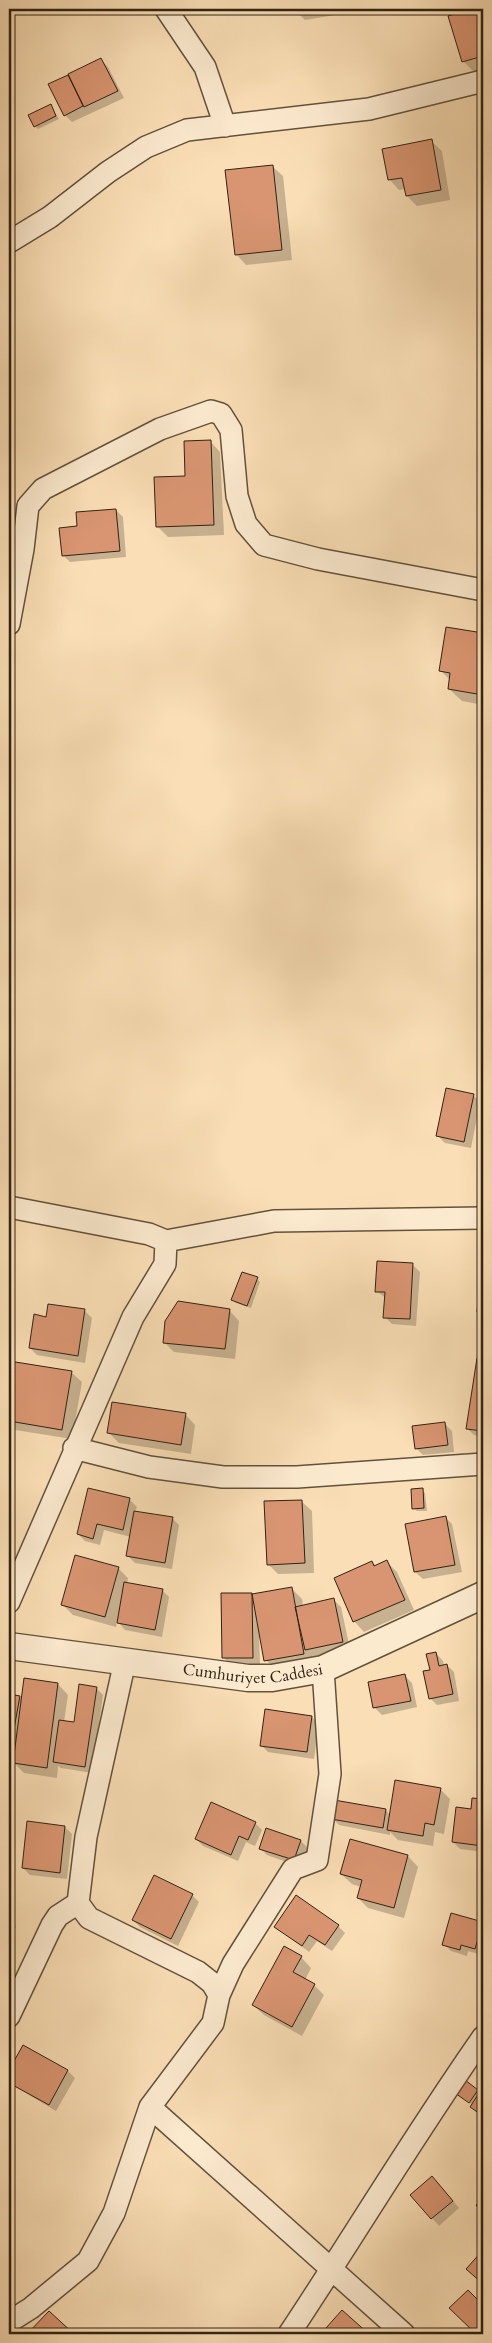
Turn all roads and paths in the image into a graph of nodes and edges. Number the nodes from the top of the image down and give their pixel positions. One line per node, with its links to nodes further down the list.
1 (166, 9): 3 (street)
2 (483, 80): 3 (street)
3 (225, 126): 4 (street)
4 (9, 242)
5 (483, 590): 6 (street)
6 (9, 624)
7 (9, 1207): 9 (street)
8 (483, 1218): 9 (street)
9 (166, 1241): 10 (street)
10 (74, 1448): 11 (street); 13 (street)
11 (483, 1464)
12 (483, 1595): 16 (street, Cumhuriyet Caddesi)
13 (9, 1602)
14 (9, 1646): 15 (street, Cumhuriyet Caddesi)
15 (125, 1662): 16 (street, Cumhuriyet Caddesi); 17 (street)
16 (323, 1669): 18 (street)
17 (78, 1903): 18 (street); 19 (street)
18 (220, 1995): 21 (street)
19 (9, 2016)
20 (483, 2036): 22 (street)
21 (150, 2107): 22 (street); 23 (street)
22 (332, 2268): 24 (street); 25 (street)
23 (9, 2322)
24 (288, 2334)
25 (404, 2334)

